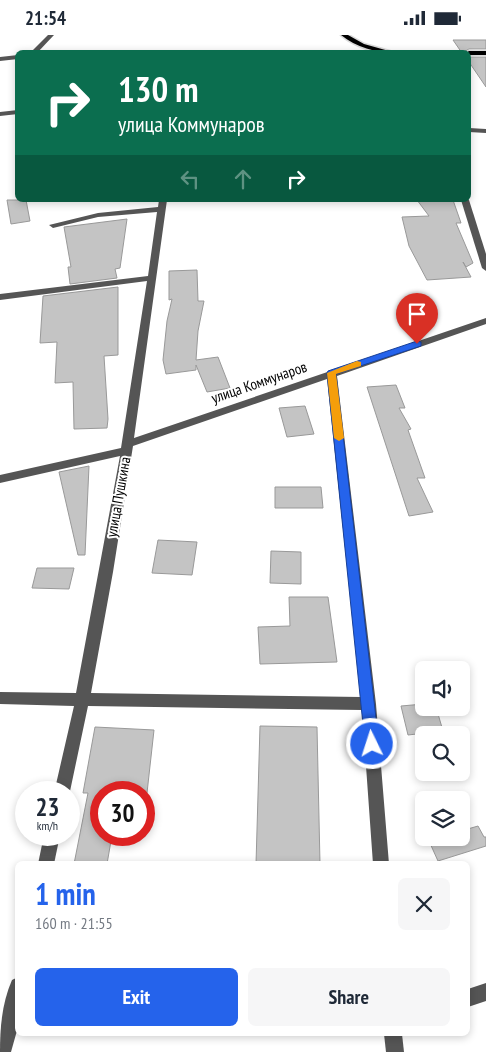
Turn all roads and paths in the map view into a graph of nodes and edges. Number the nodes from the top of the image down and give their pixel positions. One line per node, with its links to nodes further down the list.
1 (51, 35): 3 (street)
2 (344, 35): 4 (main road)
3 (35, 50)
4 (381, 50)
5 (471, 53): 6 (main road)
6 (486, 53)
7 (15, 57): 8 (street)
8 (0, 59)
9 (15, 112): 10 (street)
10 (0, 114)
11 (471, 131): 12 (street)
12 (486, 131)
13 (466, 202): 16 (street)
14 (162, 204): 15 (street); 17 (street, улица Пушкина)
15 (53, 225)
16 (486, 268)
17 (152, 278): 18 (street); 21 (street, улица Пушкина)
18 (0, 297)
19 (486, 321): 20 (street, улица Коммунаров)
20 (332, 373): 21 (street, улица Коммунаров); 25 (street)
21 (126, 447): 22 (street, улица Коммунаров); 24 (street, улица Пушкина)
22 (0, 479)
23 (0, 698): 24 (street)
24 (84, 700): 25 (street); 26 (street, улица Пушкина)
25 (369, 705): 29 (street)
26 (65, 781)
27 (50, 846): 28 (street)
28 (47, 861)
29 (381, 861)
30 (486, 992): 31 (street)
31 (470, 997)
32 (15, 998): 34 (street)
33 (393, 1036): 35 (street)
34 (2, 1052)
35 (395, 1052)

